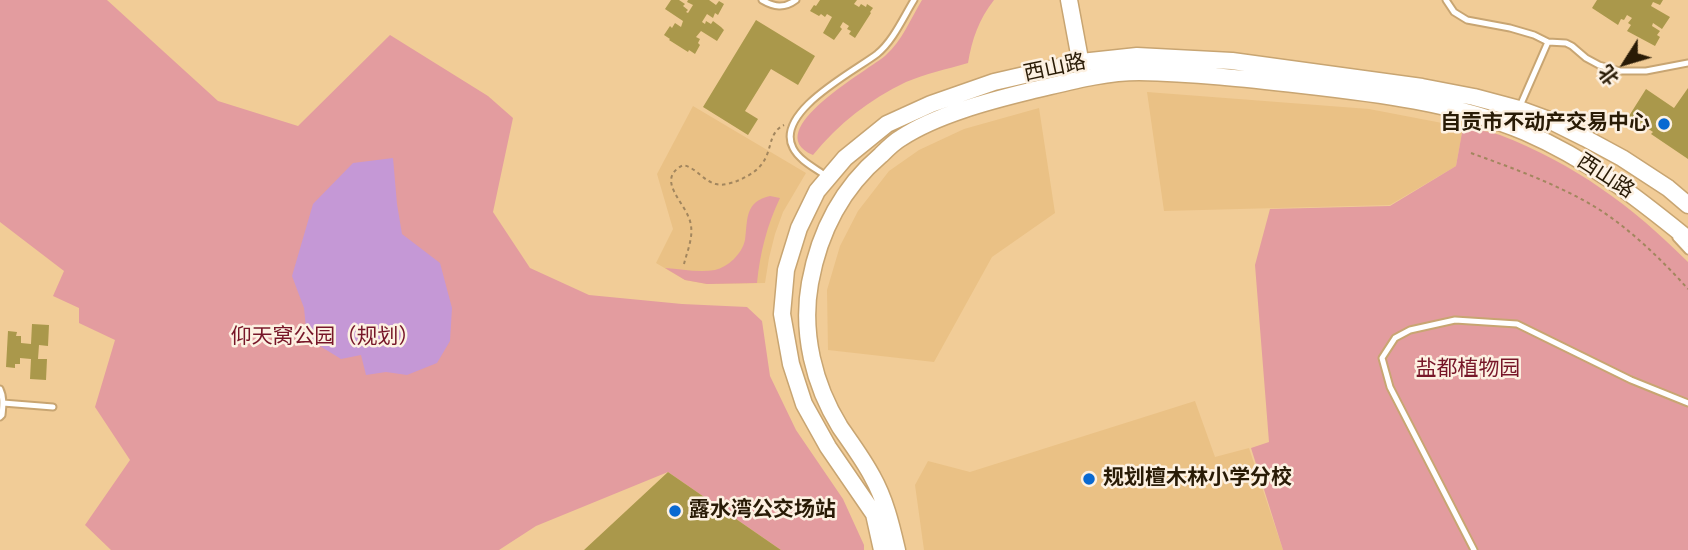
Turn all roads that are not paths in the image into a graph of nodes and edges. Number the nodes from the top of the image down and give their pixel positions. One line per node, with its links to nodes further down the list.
1 (762, 0): 2 (lane)
2 (796, 0)
3 (914, 0): 10 (lane)
4 (1069, 0): 8 (main road)
5 (1446, 0): 6 (lane)
6 (1548, 42): 7 (lane); 9 (lane)
7 (1688, 63)
8 (1082, 70): 9 (main road, 西山路); 10 (main road, 西山路); 11 (main road, 西山路); 21 (main road, 西山路)
9 (1518, 109): 12 (main road, 西山路)
10 (828, 178): 20 (main road, 西山路)
11 (1635, 196): 13 (main road, 西山路); 14 (lane)
12 (1688, 205)
13 (1688, 239)
14 (1688, 251)
15 (0, 389): 16 (lane)
16 (3, 403): 18 (lane); 19 (lane)
17 (1688, 403): 22 (lane)
18 (53, 407)
19 (0, 417)
20 (882, 550)
21 (897, 550)
22 (1474, 550)

